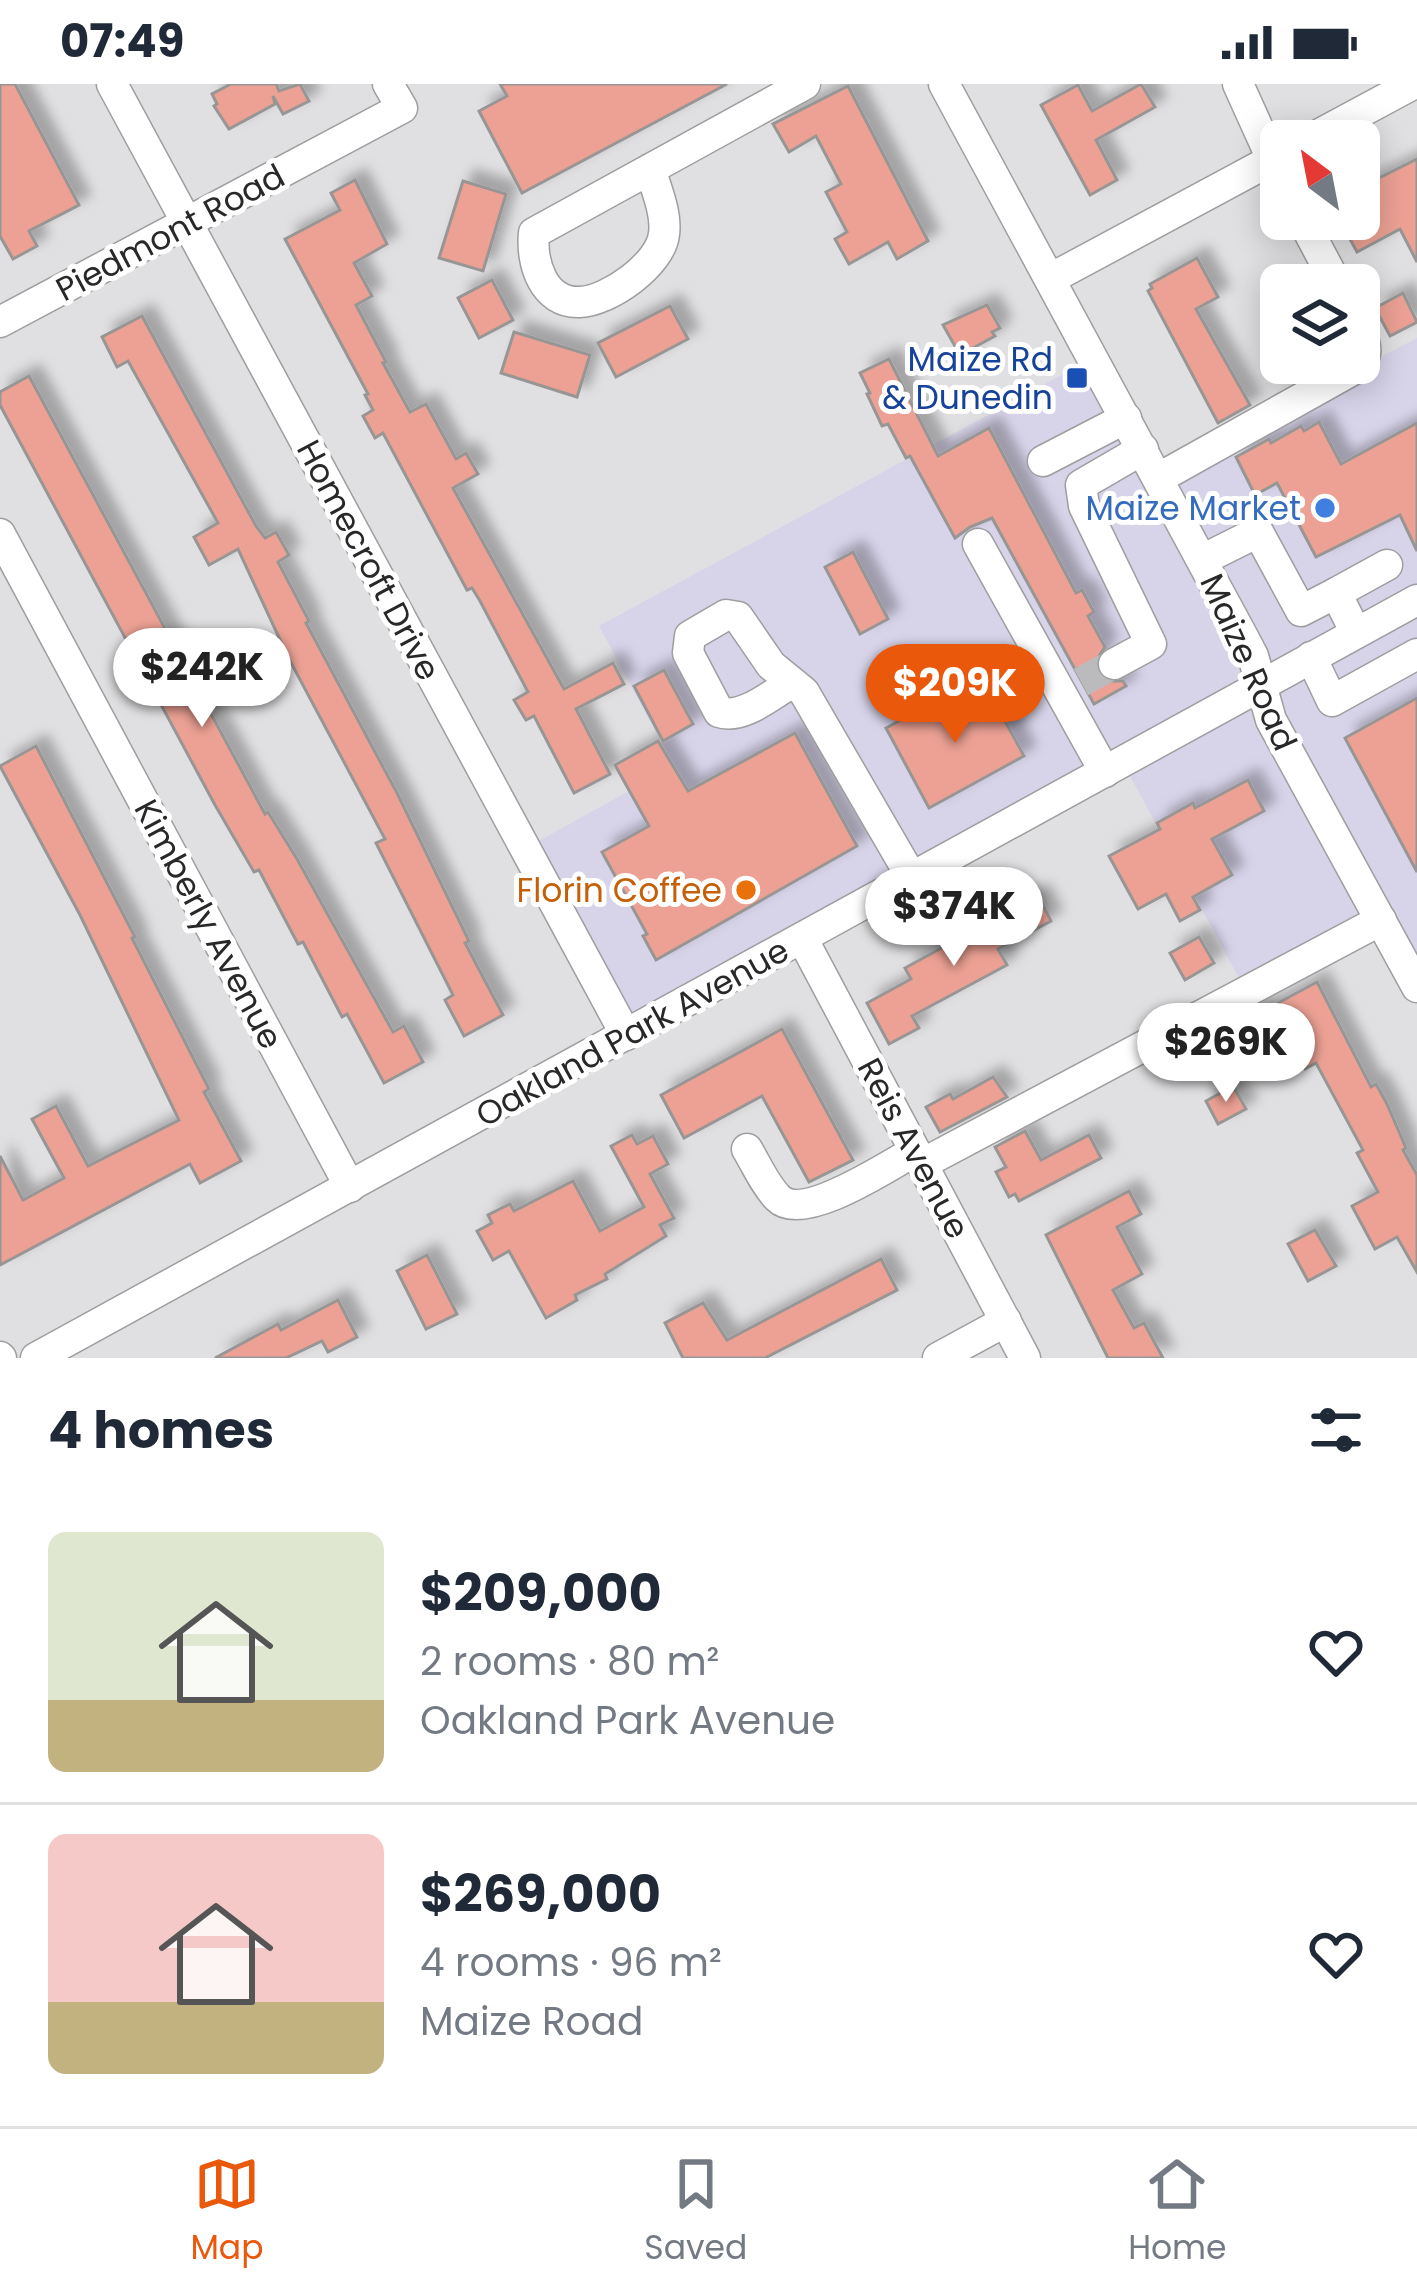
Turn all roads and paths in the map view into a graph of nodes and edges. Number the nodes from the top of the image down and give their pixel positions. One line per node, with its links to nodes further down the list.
1 (112, 84): 11 (street, Homecroft Drive)
2 (388, 84): 11 (street, Piedmont Road)
3 (805, 84): 9 (street)
4 (944, 84): 12 (street, Maize Road)
5 (1238, 84): 8 (street)
6 (1412, 84): 7 (street)
7 (1346, 120)
8 (1260, 127)
9 (650, 169): 9 (street)
10 (1260, 174): 12 (street)
11 (188, 225): 13 (street, Piedmont Road); 36 (street, Homecroft Drive)
12 (1050, 279): 15 (street, Maize Road)
13 (0, 322)
14 (1328, 384): 18 (street)
15 (1126, 418): 16 (street, Maize Road); 17 (street)
16 (1144, 448): 18 (street, Maize Road); 28 (street)
17 (1043, 461)
18 (1159, 478): 21 (street, Maize Road)
19 (0, 534): 39 (street, Kimberly Avenue)
20 (978, 544): 31 (street)
21 (1202, 560): 23 (street); 30 (street, Maize Road)
22 (1387, 565): 23 (street)
23 (1336, 593): 25 (street)
24 (1417, 600): 25 (street, Oakland Park Avenue)
25 (1356, 633): 27 (street, Oakland Park Avenue)
26 (1417, 654): 27 (street)
27 (1311, 657): 30 (street, Oakland Park Avenue)
28 (1114, 664)
29 (791, 683): 32 (street)
30 (1259, 686): 31 (street, Oakland Park Avenue); 33 (street, Maize Road)
31 (1106, 772): 32 (street, Oakland Park Avenue)
32 (912, 878): 34 (street, Oakland Park Avenue)
33 (1381, 920): 35 (street, Maize Road); 38 (street)
34 (802, 938): 36 (street, Oakland Park Avenue); 38 (street, Reis Avenue)
35 (1416, 984)
36 (626, 1035): 39 (street, Oakland Park Avenue)
37 (746, 1149): 38 (street)
38 (919, 1158): 40 (street, Reis Avenue)
39 (350, 1186): 41 (street, Oakland Park Avenue)
40 (1006, 1321): 42 (street); 43 (street, Reis Avenue)
41 (36, 1358)
42 (938, 1358)
43 (1025, 1358)

